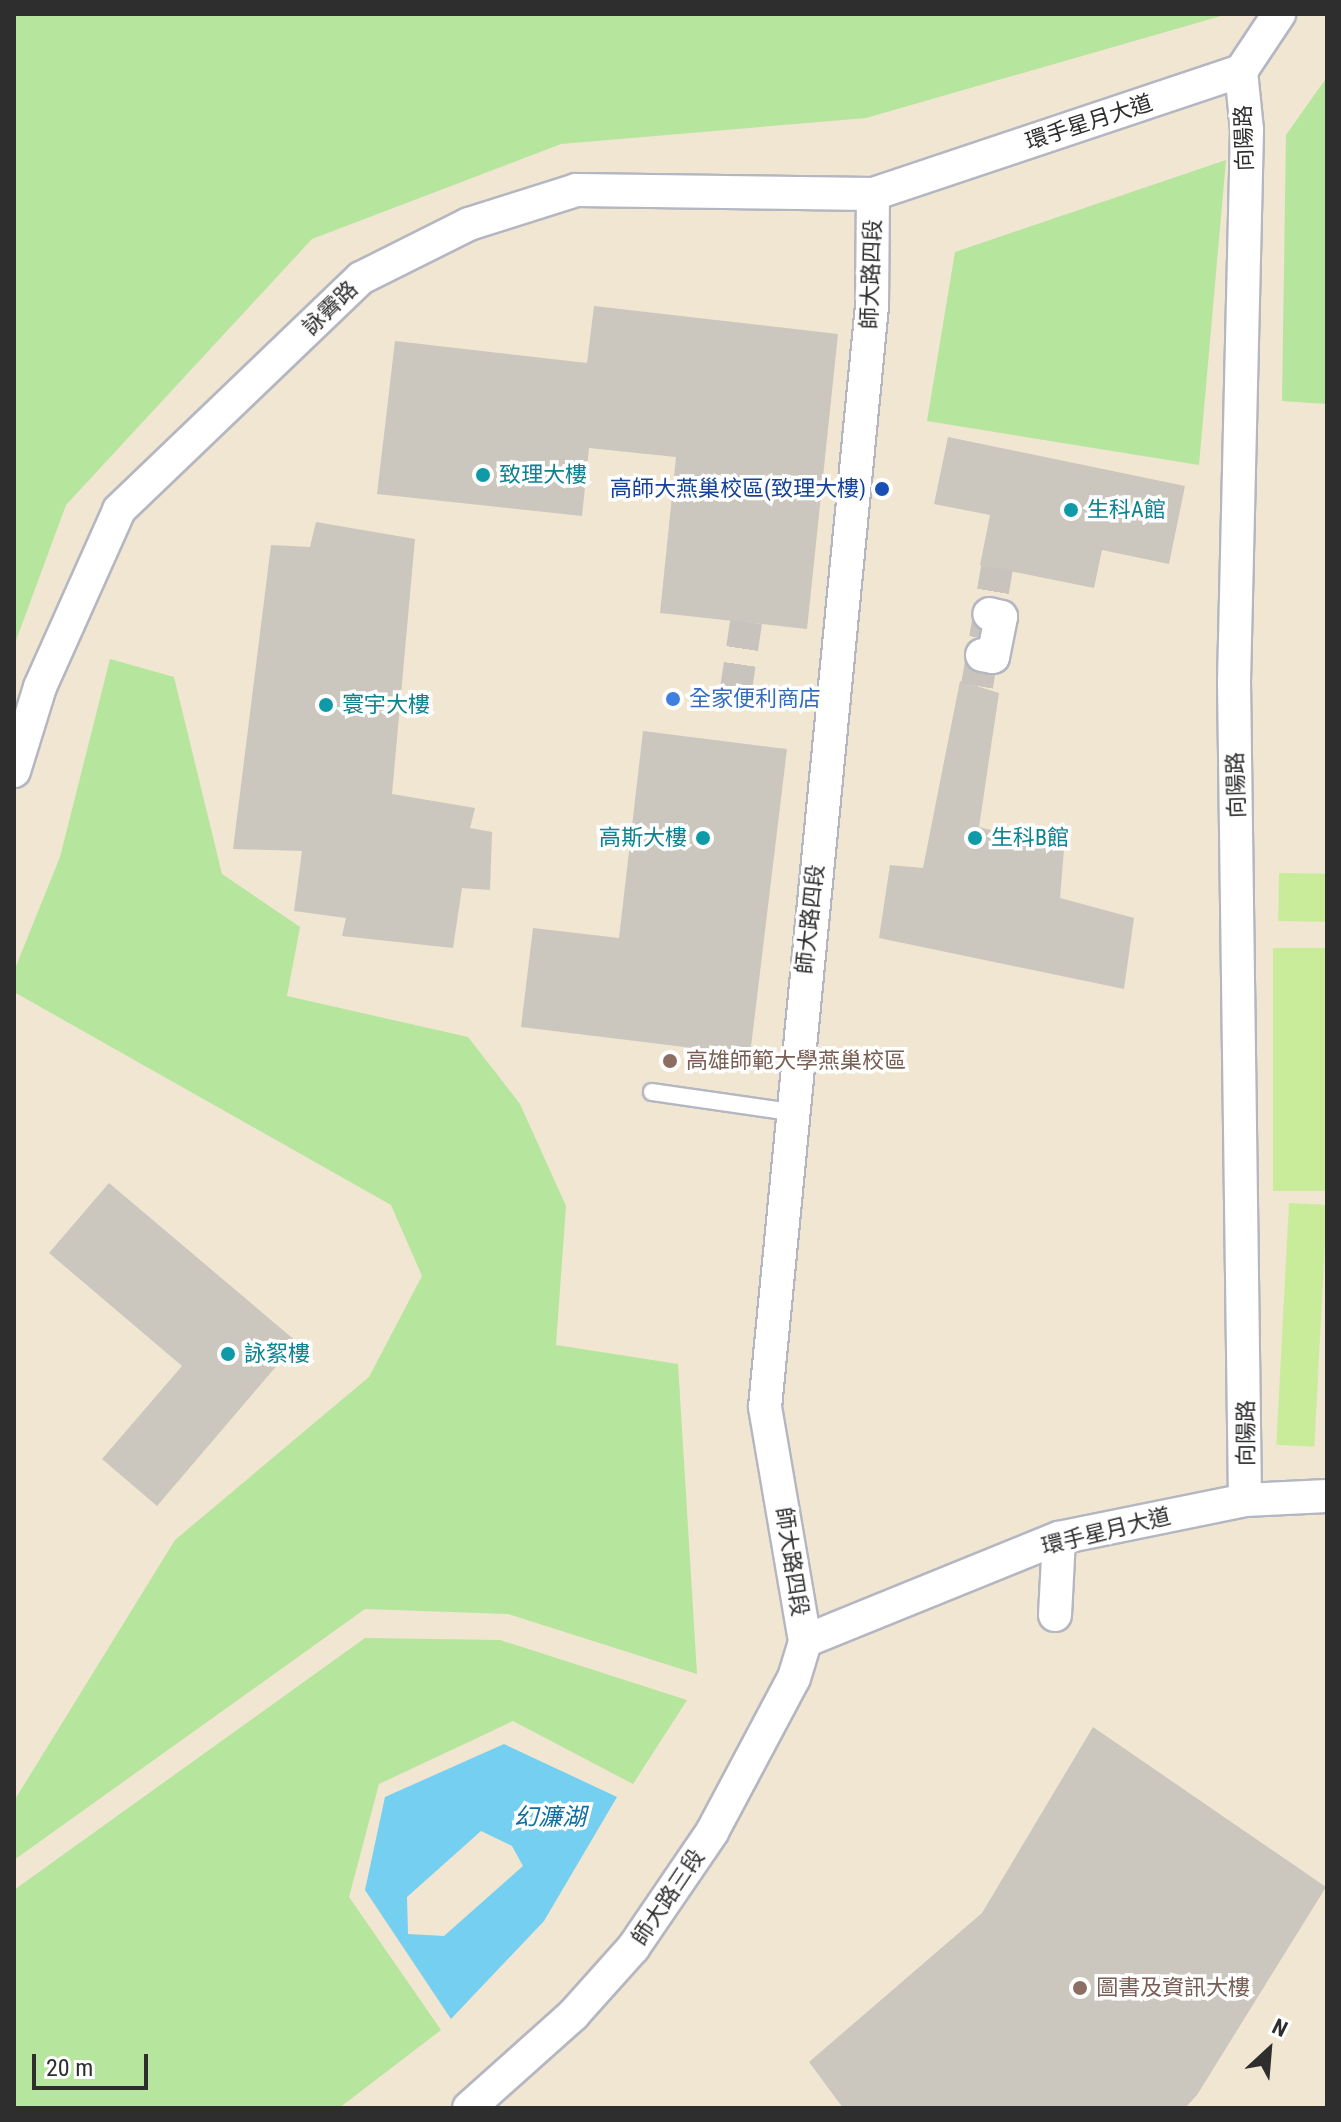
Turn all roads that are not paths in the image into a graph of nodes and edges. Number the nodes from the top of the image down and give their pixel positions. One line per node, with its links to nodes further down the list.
1 (1279, 14): 2 (street)
2 (1241, 71): 3 (street, 環手星月大道); 10 (street, 向陽路)
3 (873, 194): 6 (street, 詠霽路); 8 (street, 師大路四段)
4 (989, 614): 5 (street)
5 (982, 655)
6 (14, 771)
7 (652, 1092): 8 (lane)
8 (790, 1112): 13 (street, 師大路四段)
9 (1327, 1496): 10 (street, 環手星月大道)
10 (1245, 1500): 11 (street, 環手星月大道)
11 (1059, 1538): 12 (street); 13 (street, 環手星月大道)
12 (1055, 1615)
13 (805, 1641): 14 (street, 師大路三段)
14 (469, 2108)

